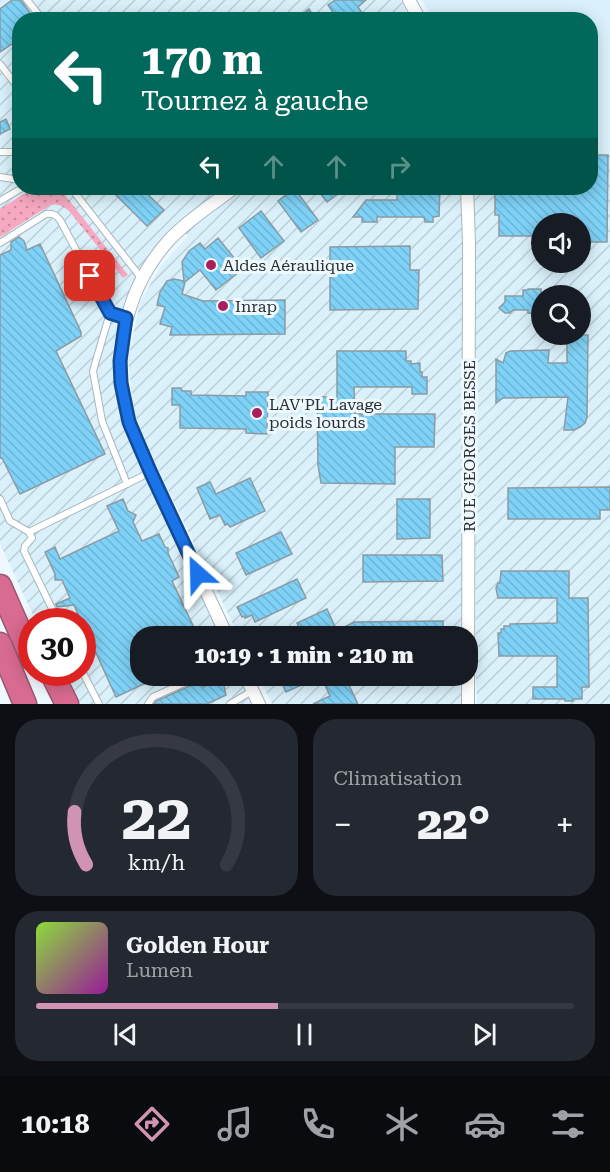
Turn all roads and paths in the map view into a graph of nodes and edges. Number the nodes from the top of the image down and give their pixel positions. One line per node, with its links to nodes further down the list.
1 (27, 0): 2 (lane)
2 (37, 12)
3 (0, 64): 4 (lane)
4 (12, 80)
5 (76, 195): 9 (lane)
6 (225, 195): 9 (street)
7 (467, 195): 35 (street, RUE GEORGES BESSE)
8 (0, 243): 10 (lane)
9 (143, 280): 11 (street)
10 (110, 313): 11 (lane); 13 (lane)
11 (126, 318): 12 (street)
12 (150, 471): 13 (lane); 19 (street)
13 (127, 484): 15 (lane)
14 (0, 500): 15 (lane)
15 (29, 532): 17 (lane)
16 (2, 590): 18 (highway); 20 (highway)
17 (52, 608)
18 (18, 613)
19 (222, 626)
20 (18, 627)
21 (0, 644): 28 (highway)
22 (43, 686): 29 (highway)
23 (58, 686): 30 (highway)
24 (90, 686): 31 (lane)
25 (178, 686): 32 (lane)
26 (250, 686): 27 (street)
27 (253, 691): 33 (lane); 34 (street)
28 (25, 704)
29 (50, 704)
30 (67, 704)
31 (99, 704)
32 (148, 704)
33 (230, 704)
34 (259, 704)
35 (468, 704)

